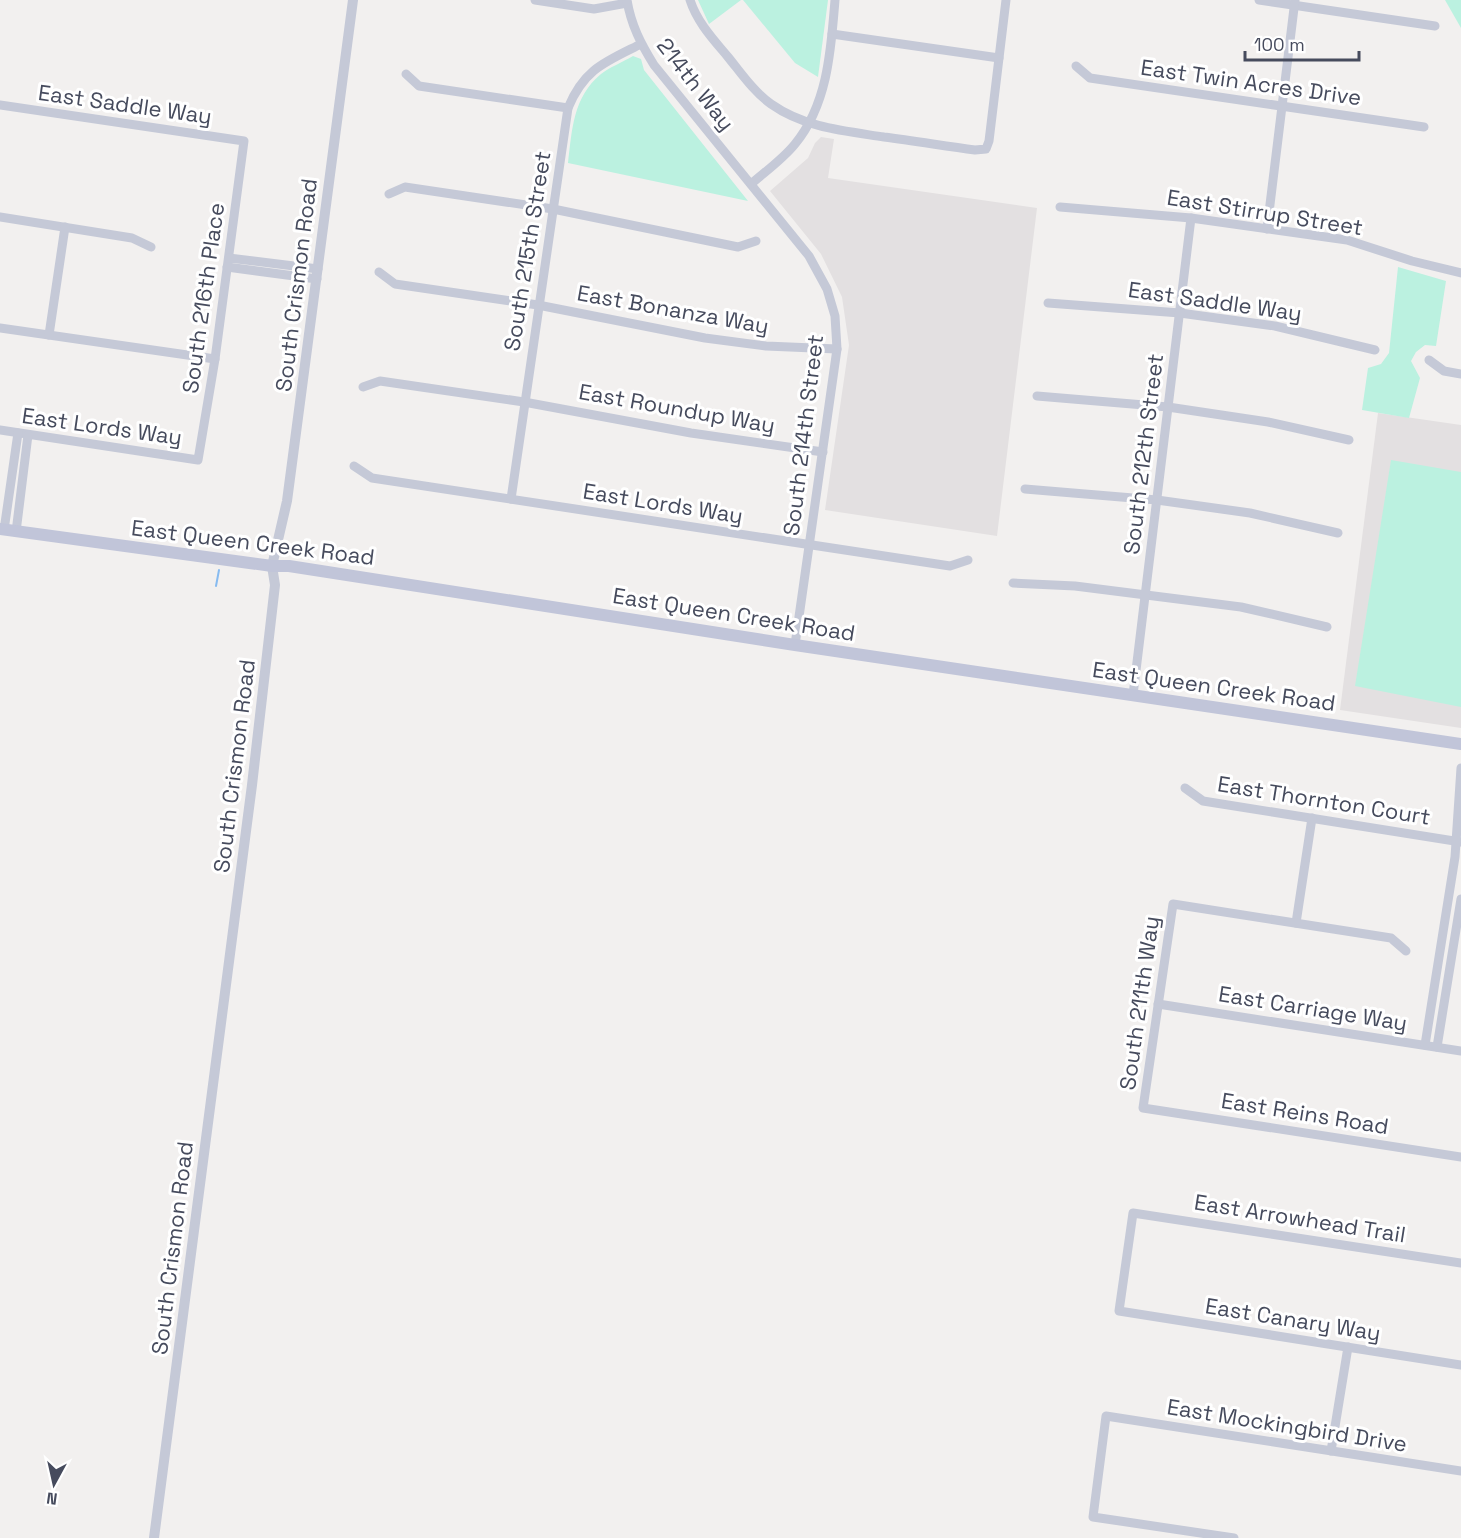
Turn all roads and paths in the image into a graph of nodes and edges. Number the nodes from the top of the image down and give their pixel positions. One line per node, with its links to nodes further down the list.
1 (353, 0): 34 (street, South Crismon Road)
2 (535, 0): 7 (street)
3 (690, 0): 18 (street)
4 (835, 0): 10 (street)
5 (1006, 0): 12 (street)
6 (1259, 0): 8 (street)
7 (627, 2): 11 (street, 214th Way)
8 (1295, 2): 9 (street); 16 (street)
9 (1435, 26)
10 (832, 34): 12 (street); 18 (street)
11 (641, 44): 17 (street, South 215th Street); 21 (street, 214th Way)
12 (999, 58): 18 (street)
13 (1076, 66): 16 (street, East Twin Acres Drive)
14 (406, 74): 17 (street)
15 (0, 105): 20 (street, East Saddle Way)
16 (1282, 106): 19 (street, East Twin Acres Drive); 28 (street)
17 (568, 108): 24 (street, South 215th Street)
18 (809, 124): 21 (street)
19 (1424, 127)
20 (244, 141): 31 (street, South 216th Place)
21 (751, 184): 40 (street, South 214th Street)
22 (389, 194): 24 (street)
23 (1060, 207): 26 (street, East Stirrup Street)
24 (553, 209): 29 (street); 36 (street, South 215th Street)
25 (0, 217): 27 (street)
26 (1191, 218): 28 (street, East Stirrup Street); 37 (street, South 212th Street)
27 (65, 227): 30 (street); 39 (street)
28 (1267, 229): 33 (street, East Stirrup Street)
29 (756, 241)
30 (151, 247)
31 (228, 262): 34 (street); 42 (street, South 216th Place)
32 (379, 272): 36 (street, East Bonanza Way)
33 (1461, 273)
34 (317, 274): 63 (street, South Crismon Road)
35 (1048, 303): 37 (street, East Saddle Way)
36 (538, 305): 40 (street, East Bonanza Way); 47 (street, South 215th Street)
37 (1180, 313): 41 (street, East Saddle Way); 48 (street, South 212th Street)
38 (0, 328): 39 (street)
39 (49, 335): 42 (street)
40 (837, 349): 53 (street, South 214th Street)
41 (1375, 350)
42 (215, 359): 54 (street, South 216th Place)
43 (1428, 360): 44 (street)
44 (1461, 374)
45 (363, 387): 47 (street, East Roundup Way)
46 (1037, 396): 48 (street)
47 (524, 402): 53 (street, East Roundup Way); 57 (street, South 215th Street)
48 (1168, 406): 52 (street); 58 (street, South 212th Street)
49 (0, 430): 50 (street, East Lords Way)
50 (18, 433): 51 (street, East Lords Way); 59 (street)
51 (28, 435): 54 (street, East Lords Way); 59 (street)
52 (1349, 440)
53 (823, 452): 61 (street, South 214th Street)
54 (198, 460)
55 (354, 466): 57 (street, East Lords Way)
56 (1025, 489): 58 (street)
57 (511, 499): 61 (street, East Lords Way)
58 (1157, 500): 60 (street); 65 (street, South 212th Street)
59 (6, 530): 63 (main road, East Queen Creek Road)
60 (1338, 533)
61 (810, 545): 62 (street, East Lords Way); 67 (street, South 214th Street)
62 (968, 560)
63 (272, 566): 67 (main road, East Queen Creek Road); 91 (street, South Crismon Road)
64 (1013, 583): 65 (street)
65 (1146, 594): 66 (street); 68 (street, South 212th Street)
66 (1327, 627)
67 (795, 645): 68 (main road, East Queen Creek Road)
68 (1133, 695): 69 (main road, East Queen Creek Road)
69 (1461, 744)
70 (1461, 768): 73 (street)
71 (1185, 788): 72 (street, East Thornton Court)
72 (1312, 818): 73 (street, East Thornton Court); 77 (street)
73 (1459, 841): 75 (street)
74 (1461, 899): 76 (street)
75 (1446, 912): 76 (street); 80 (street)
76 (1460, 914): 81 (street)
77 (1296, 924): 78 (street); 79 (street, South 211th Way)
78 (1406, 951)
79 (1158, 1004): 80 (street, East Carriage Way); 83 (street, South 211th Way)
80 (1425, 1045): 81 (street, East Carriage Way)
81 (1437, 1047): 82 (street, East Carriage Way)
82 (1461, 1051)
83 (1143, 1108): 84 (street, East Reins Road)
84 (1461, 1157)
85 (1461, 1263): 86 (street, East Arrowhead Trail)
86 (1119, 1311): 87 (street, East Canary Way)
87 (1348, 1347): 88 (street, East Canary Way); 89 (street)
88 (1461, 1365)
89 (1331, 1451): 90 (street, East Mockingbird Drive); 92 (street, East Mockingbird Drive)
90 (1461, 1472)
91 (154, 1538)
92 (1234, 1538)

